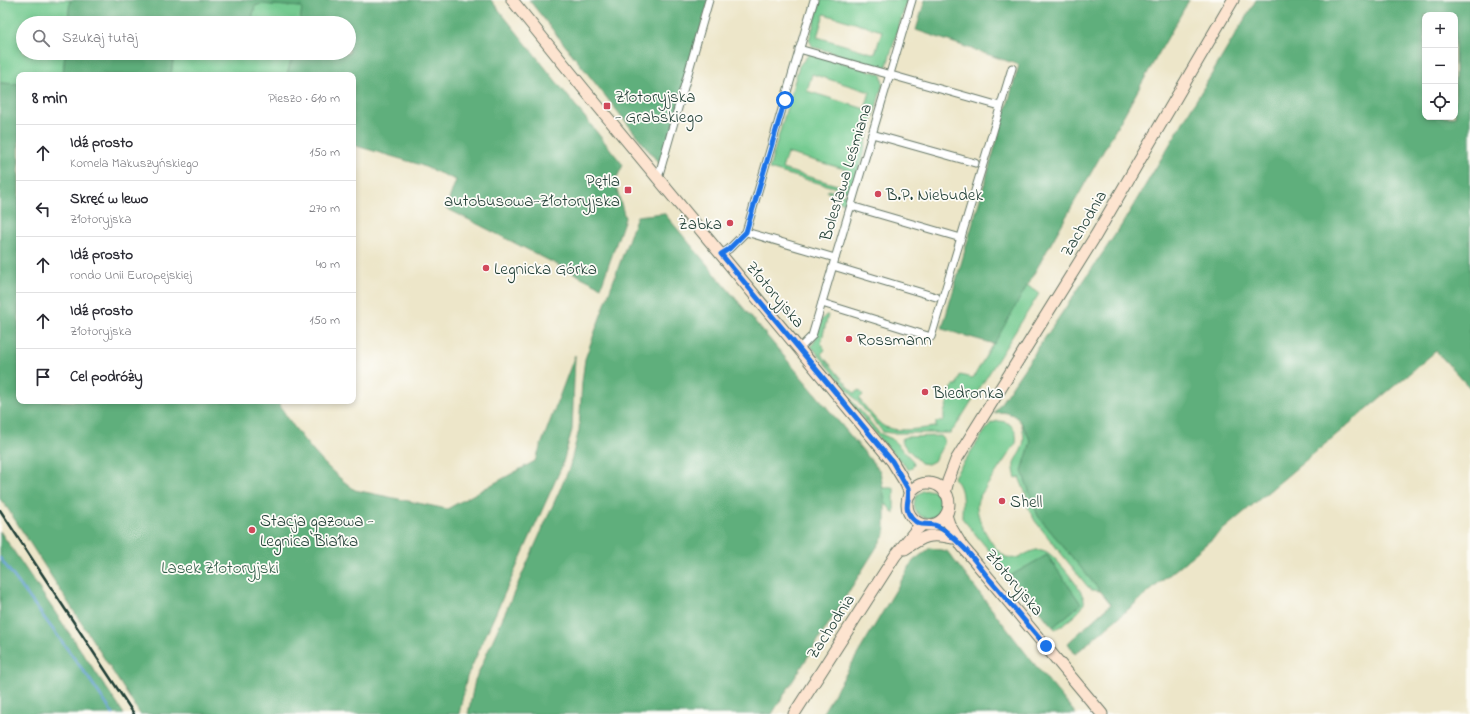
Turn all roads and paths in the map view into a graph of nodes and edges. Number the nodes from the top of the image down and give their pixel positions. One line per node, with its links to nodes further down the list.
1 (512, 0): 12 (main road, Złotoryjska)
2 (710, 0): 12 (street)
3 (814, 0): 6 (street)
4 (912, 0): 8 (street, Bolesława Leśmiana)
5 (1233, 0): 22 (main road, Zachodnia)
6 (799, 49): 8 (street); 14 (street)
7 (1012, 68): 9 (street)
8 (890, 74): 9 (street); 10 (street, Bolesława Leśmiana)
9 (1000, 106): 15 (street)
10 (872, 134): 11 (street); 13 (street, Bolesława Leśmiana)
11 (975, 163)
12 (658, 178): 16 (main road, Złotoryjska)
13 (851, 206): 15 (street); 17 (street, Bolesława Leśmiana)
14 (746, 232): 16 (street); 17 (street)
15 (961, 238): 20 (street)
16 (721, 254): 21 (main road, Złotoryjska)
17 (835, 258): 18 (street, Bolesława Leśmiana)
18 (833, 266): 19 (street); 20 (street, Bolesława Leśmiana)
19 (936, 297)
20 (822, 304): 21 (street, Bolesława Leśmiana)
21 (799, 349): 23 (main road, Złotoryjska)
22 (956, 460): 24 (main road, Zachodnia); 26 (main road, Zachodnia)
23 (892, 461): 25 (main road, Złotoryjska); 27 (main road, Złotoryjska)
24 (932, 484): 25 (main road); 26 (main road)
25 (920, 485): 27 (main road)
26 (945, 493): 29 (main road)
27 (910, 494): 28 (main road)
28 (909, 515): 30 (main road); 33 (main road, Zachodnia)
29 (946, 515): 30 (main road); 32 (main road, Złotoryjska)
30 (928, 524): 31 (main road, Złotoryjska); 33 (main road, Zachodnia)
31 (952, 538): 32 (main road, Złotoryjska); 33 (main road)
32 (962, 546): 35 (main road, Złotoryjska)
33 (895, 556): 34 (main road, Zachodnia)
34 (794, 714)
35 (1102, 714)

